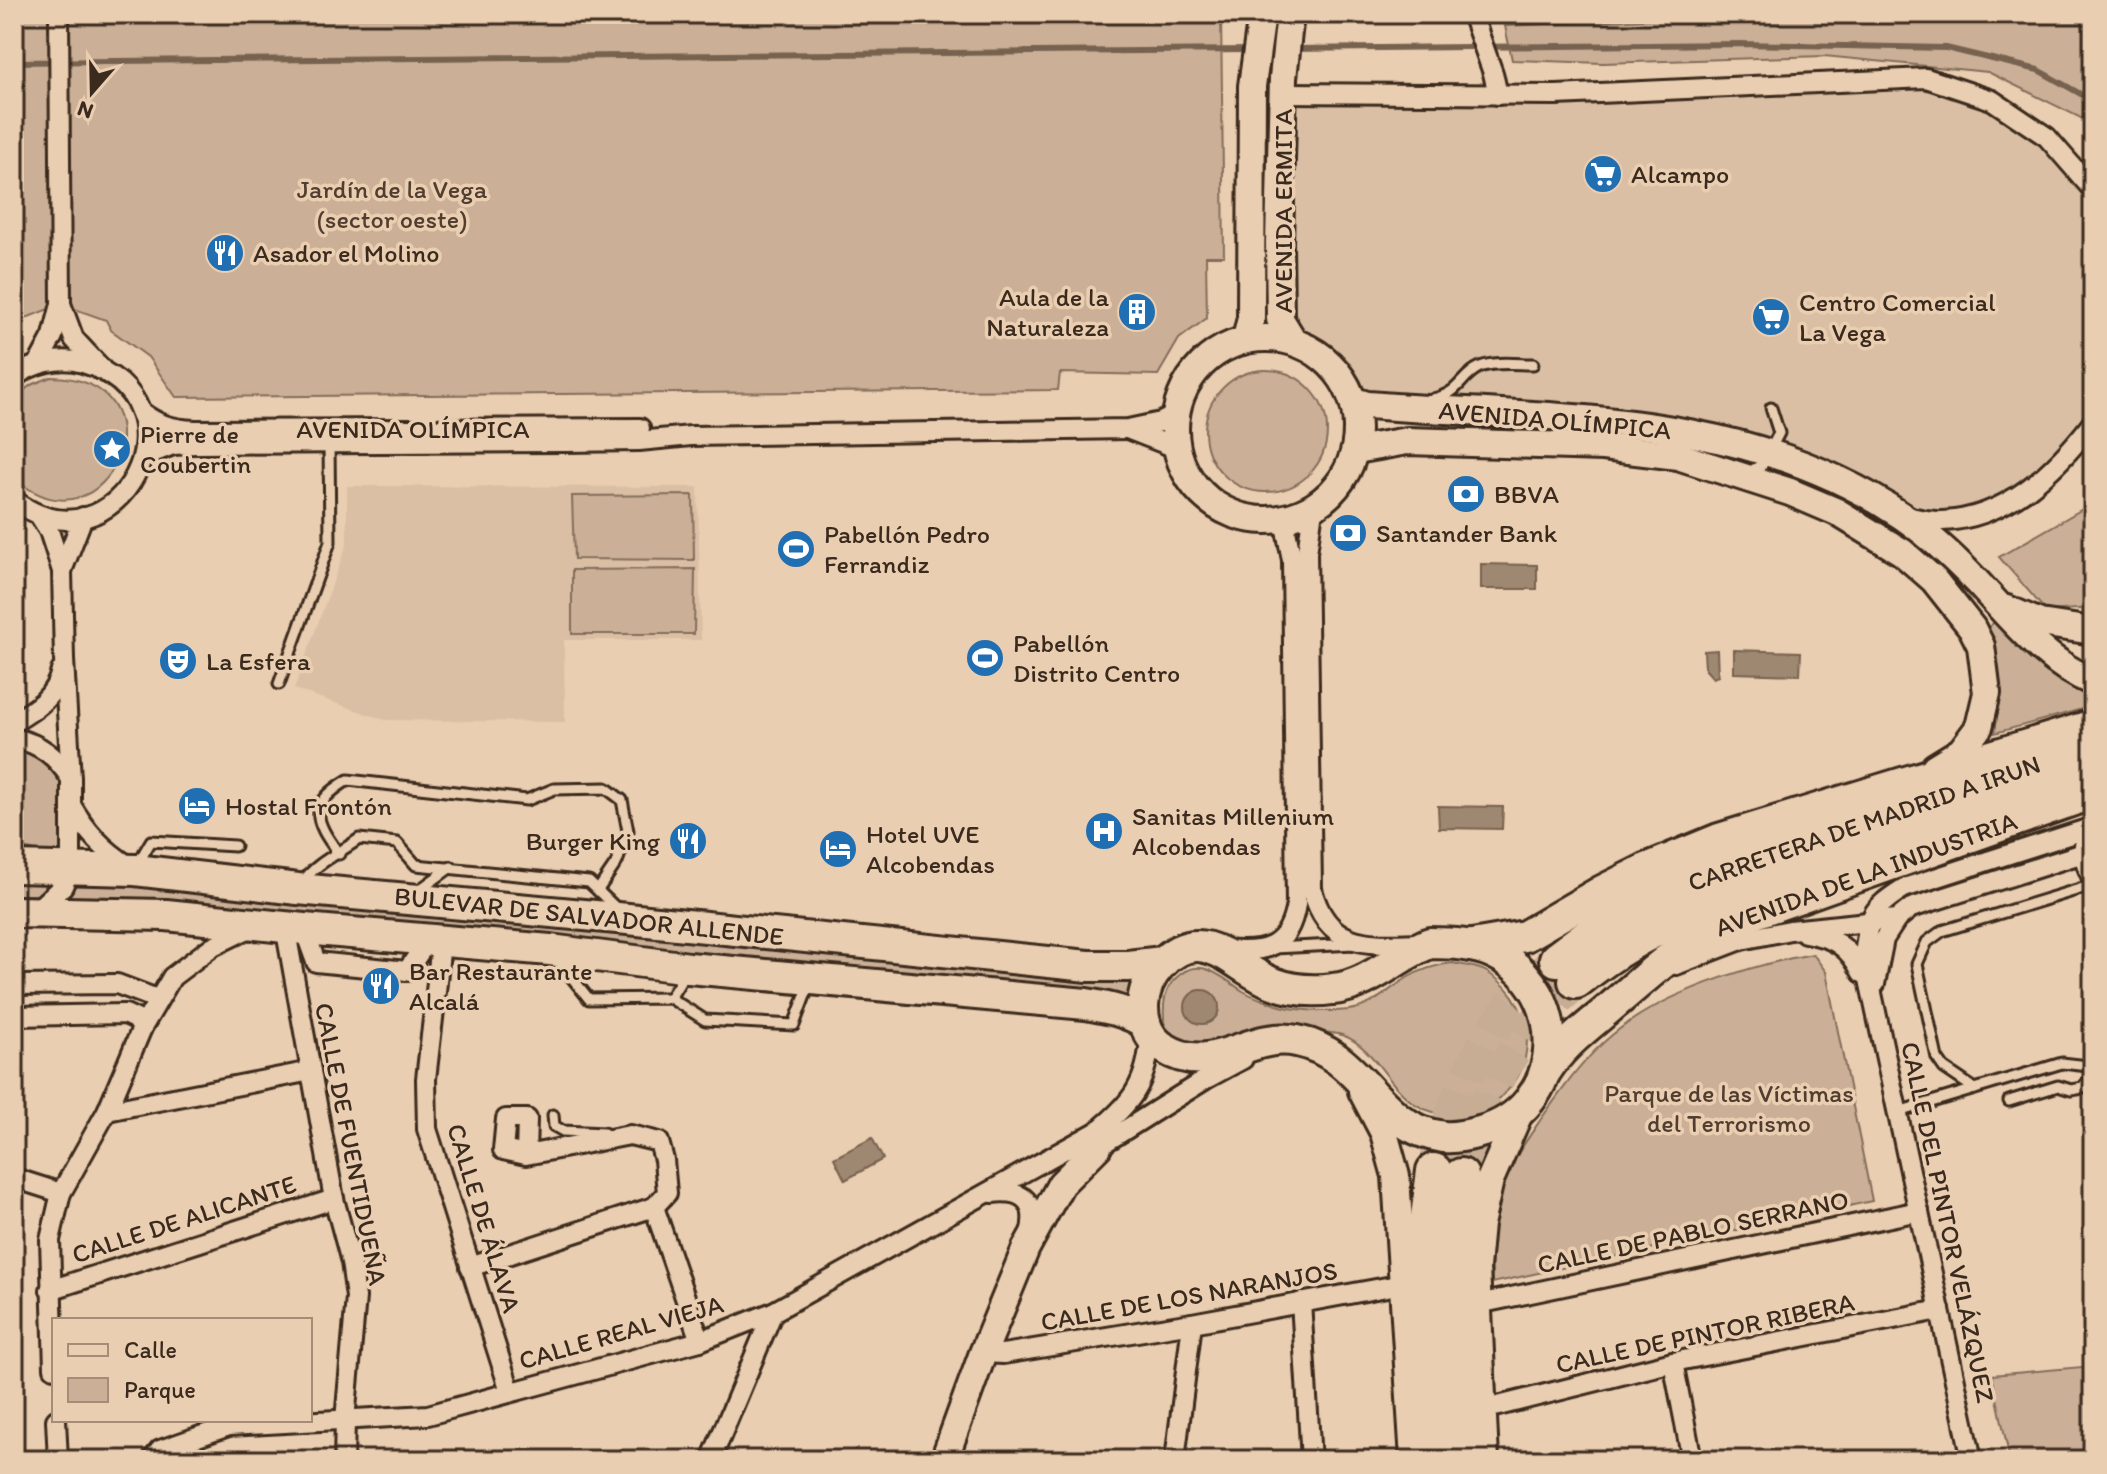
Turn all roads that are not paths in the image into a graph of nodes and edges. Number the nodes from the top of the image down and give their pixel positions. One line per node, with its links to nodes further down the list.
1 (1262, 14): 9 (street, AVENIDA ERMITA)
2 (1290, 14): 5 (street, AVENIDA ERMITA)
3 (1472, 14): 6 (street)
4 (59, 15): 8 (street)
5 (1283, 85): 6 (street); 10 (street, AVENIDA ERMITA)
6 (1498, 95): 7 (street)
7 (2093, 190)
8 (61, 304): 11 (street); 13 (street)
9 (1242, 341): 10 (street); 18 (street)
10 (1294, 342): 15 (street)
11 (38, 364): 13 (street); 14 (street)
12 (1533, 364): 15 (lane)
13 (101, 368): 17 (street)
14 (14, 378)
15 (1360, 403): 24 (street); 25 (street, AVENIDA OLÍMPICA)
16 (1771, 408): 25 (lane)
17 (140, 411): 21 (street, AVENIDA OLÍMPICA); 26 (street)
18 (1175, 415): 20 (street, AVENIDA OLÍMPICA); 23 (street)
19 (2093, 422): 31 (street)
20 (1128, 429): 21 (street, AVENIDA OLÍMPICA); 23 (street, AVENIDA OLÍMPICA)
21 (691, 436): 22 (street, AVENIDA OLÍMPICA)
22 (329, 443): 26 (street, AVENIDA OLÍMPICA); 39 (lane)
23 (1176, 448): 33 (street)
24 (1356, 450): 27 (street, AVENIDA OLÍMPICA); 29 (street)
25 (1770, 453): 27 (lane); 31 (street, AVENIDA OLÍMPICA)
26 (143, 457): 32 (street)
27 (1737, 474): 46 (street, AVENIDA OLÍMPICA)
28 (14, 500): 30 (street)
29 (1313, 509): 33 (street); 68 (street)
30 (39, 515): 32 (street); 34 (street)
31 (1902, 516): 35 (street, AVENIDA OLÍMPICA)
32 (83, 517): 34 (street)
33 (1284, 520): 71 (street)
34 (62, 571): 37 (street)
35 (1994, 601): 36 (street); 38 (street, AVENIDA OLÍMPICA)
36 (2093, 631)
37 (64, 660): 40 (street); 45 (street)
38 (2093, 682)
39 (279, 684)
40 (14, 722)
41 (2093, 725): 46 (main road)
42 (14, 738): 45 (street)
43 (2093, 744): 44 (highway, CARRETERA DE MADRID A IRUN)
44 (2093, 773)
45 (71, 779): 48 (street)
46 (1897, 784): 70 (main road)
47 (2093, 793): 78 (main road, AVENIDA DE LA INDUSTRIA)
48 (71, 805): 54 (street); 56 (street)
49 (2092, 827): 51 (lane); 64 (street)
50 (235, 846): 56 (lane)
51 (2085, 852): 57 (lane); 63 (street)
52 (339, 854): 55 (lane); 58 (lane); 59 (lane)
53 (14, 867): 54 (main road, BULEVAR DE SALVADOR ALLENDE)
54 (71, 867): 56 (main road, BULEVAR DE SALVADOR ALLENDE); 61 (street)
55 (451, 867): 59 (lane); 60 (lane)
56 (135, 870): 58 (main road, BULEVAR DE SALVADOR ALLENDE)
57 (2092, 885): 89 (lane)
58 (298, 889): 60 (main road, BULEVAR DE SALVADOR ALLENDE)
59 (598, 890): 62 (lane)
60 (409, 898): 62 (main road, BULEVAR DE SALVADOR ALLENDE)
61 (24, 913): 65 (main road, BULEVAR DE SALVADOR ALLENDE)
62 (628, 919): 74 (main road, BULEVAR DE SALVADOR ALLENDE)
63 (1897, 919): 64 (street); 79 (street)
64 (1868, 922): 66 (street); 79 (street)
65 (282, 926): 67 (main road, BULEVAR DE SALVADOR ALLENDE); 81 (street); 87 (street, CALLE DE FUENTIDUEÑA)
66 (1790, 930): 78 (street); 79 (street)
67 (434, 941): 72 (main road, BULEVAR DE SALVADOR ALLENDE); 105 (street, CALLE DE ÁLAVA)
68 (1359, 943): 69 (street); 71 (lane)
69 (1430, 943): 70 (main road); 73 (main road)
70 (1471, 945): 88 (main road)
71 (1270, 948): 73 (street)
72 (550, 950): 75 (main road, BULEVAR DE SALVADOR ALLENDE); 80 (lane)
73 (1220, 950): 74 (main road, BULEVAR DE SALVADOR ALLENDE)
74 (1163, 962): 84 (main road)
75 (689, 968): 76 (main road, BULEVAR DE SALVADOR ALLENDE); 80 (lane)
76 (811, 980): 80 (lane); 84 (main road, BULEVAR DE SALVADOR ALLENDE)
77 (14, 985): 81 (street)
78 (1632, 989): 88 (main road, AVENIDA DE LA INDUSTRIA)
79 (1872, 994): 92 (street, CALLE DEL PINTOR VELÁZQUEZ)
80 (670, 998)
81 (157, 999): 83 (street)
82 (14, 1016): 83 (street)
83 (142, 1028): 91 (street)
84 (1148, 1030): 85 (main road, BULEVAR DE SALVADOR ALLENDE); 100 (street, CALLE REAL VIEJA)
85 (1311, 1045): 86 (main road); 96 (street)
86 (1353, 1070): 94 (main road); 106 (street)
87 (311, 1071): 91 (street); 101 (street, CALLE DE FUENTIDUEÑA)
88 (1545, 1072): 94 (main road)
89 (1975, 1089): 90 (lane); 92 (lane)
90 (2009, 1101)
91 (107, 1111): 99 (street)
92 (1898, 1112): 103 (street, CALLE DEL PINTOR VELÁZQUEZ)
93 (553, 1115): 95 (lane)
94 (1518, 1116): 109 (street)
95 (623, 1135): 97 (street); 102 (street)
96 (1098, 1147): 104 (street)
97 (526, 1155)
98 (14, 1178): 99 (street)
99 (61, 1193): 107 (street)
100 (986, 1194): 104 (street); 111 (street, CALLE REAL VIEJA)
101 (334, 1199): 107 (street, CALLE DE ALICANTE); 119 (street, CALLE DE FUENTIDUEÑA)
102 (654, 1207): 105 (street); 114 (street)
103 (1919, 1211): 109 (street, CALLE DE PABLO SERRANO); 110 (street, CALLE DEL PINTOR VELÁZQUEZ)
104 (1026, 1248): 115 (street)
105 (470, 1267): 117 (street, CALLE DE ÁLAVA)
106 (1403, 1284): 108 (street, CALLE DE LOS NARANJOS); 130 (street)
107 (50, 1290): 113 (street)
108 (1301, 1302): 112 (street, CALLE DE LOS NARANJOS); 129 (street)
109 (1478, 1304): 118 (street)
110 (1940, 1310): 116 (street, CALLE DE PINTOR RIBERA); 135 (street, CALLE DEL PINTOR VELÁZQUEZ)
111 (773, 1312): 114 (street, CALLE REAL VIEJA); 126 (street)
112 (1192, 1323): 115 (street, CALLE DE LOS NARANJOS); 128 (street)
113 (52, 1329)
114 (700, 1341): 117 (street, CALLE REAL VIEJA)
115 (983, 1353): 127 (street)
116 (1673, 1362): 118 (street, CALLE DE PINTOR RIBERA); 134 (street)
117 (510, 1391): 119 (street, CALLE REAL VIEJA)
118 (1482, 1410): 133 (street)
119 (345, 1420): 122 (street, CALLE REAL VIEJA); 125 (street, CALLE DE FUENTIDUEÑA)
120 (56, 1422): 123 (street)
121 (306, 1422): 124 (street, CALLE REAL VIEJA)
122 (312, 1422)
123 (58, 1460)
124 (152, 1460)
125 (344, 1460)
126 (711, 1460)
127 (944, 1460)
128 (1175, 1460)
129 (1311, 1460)
130 (1414, 1460)
131 (1436, 1460): 132 (highway)
132 (1461, 1460)
133 (1485, 1460)
134 (1692, 1460)
135 (1972, 1460)

